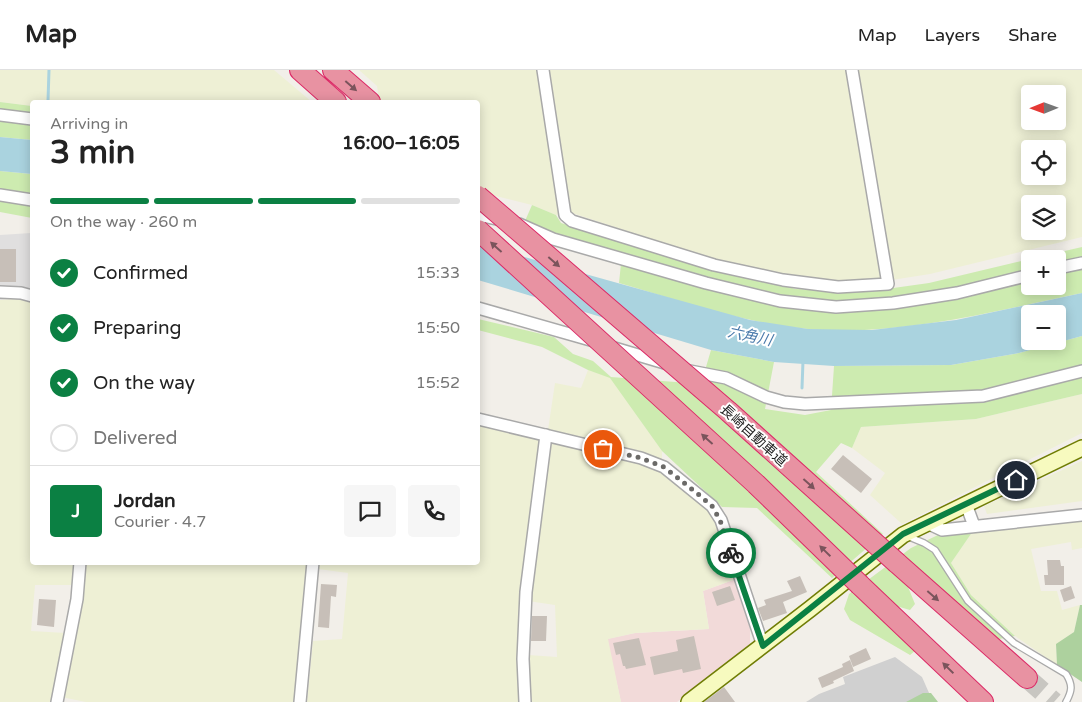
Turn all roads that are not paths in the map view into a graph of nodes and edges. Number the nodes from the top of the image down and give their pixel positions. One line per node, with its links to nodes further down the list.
1 (300, 70): 5 (highway)
2 (333, 70): 6 (highway, one-way to 6)
3 (543, 70): 4 (street)
4 (852, 70)
5 (334, 100)
6 (368, 100)
7 (0, 115): 8 (street)
8 (30, 119)
9 (0, 195): 11 (street)
10 (480, 198): 32 (highway, 長崎自動車道, one-way to 32, bridge)
11 (30, 200)
12 (480, 215): 16 (street)
13 (480, 232): 37 (highway, one-way to 13, bridge)
14 (1082, 263): 15 (street)
15 (1066, 266)
16 (1021, 277)
17 (0, 292): 18 (street)
18 (30, 295)
19 (480, 309): 20 (street)
20 (1082, 371)
21 (480, 419): 22 (street)
22 (546, 435): 31 (street); 35 (street)
23 (1082, 448): 24 (main road)
24 (966, 504): 26 (main road); 27 (street)
25 (1082, 515): 27 (street)
26 (927, 523): 27 (street); 28 (main road)
27 (974, 526)
28 (903, 534): 31 (main road); 38 (lane)
29 (80, 565): 33 (street)
30 (313, 565): 34 (street)
31 (763, 646): 36 (main road)
32 (1026, 678)
33 (57, 702)
34 (300, 702)
35 (525, 702)
36 (689, 702)
37 (983, 702)
38 (1066, 702)

